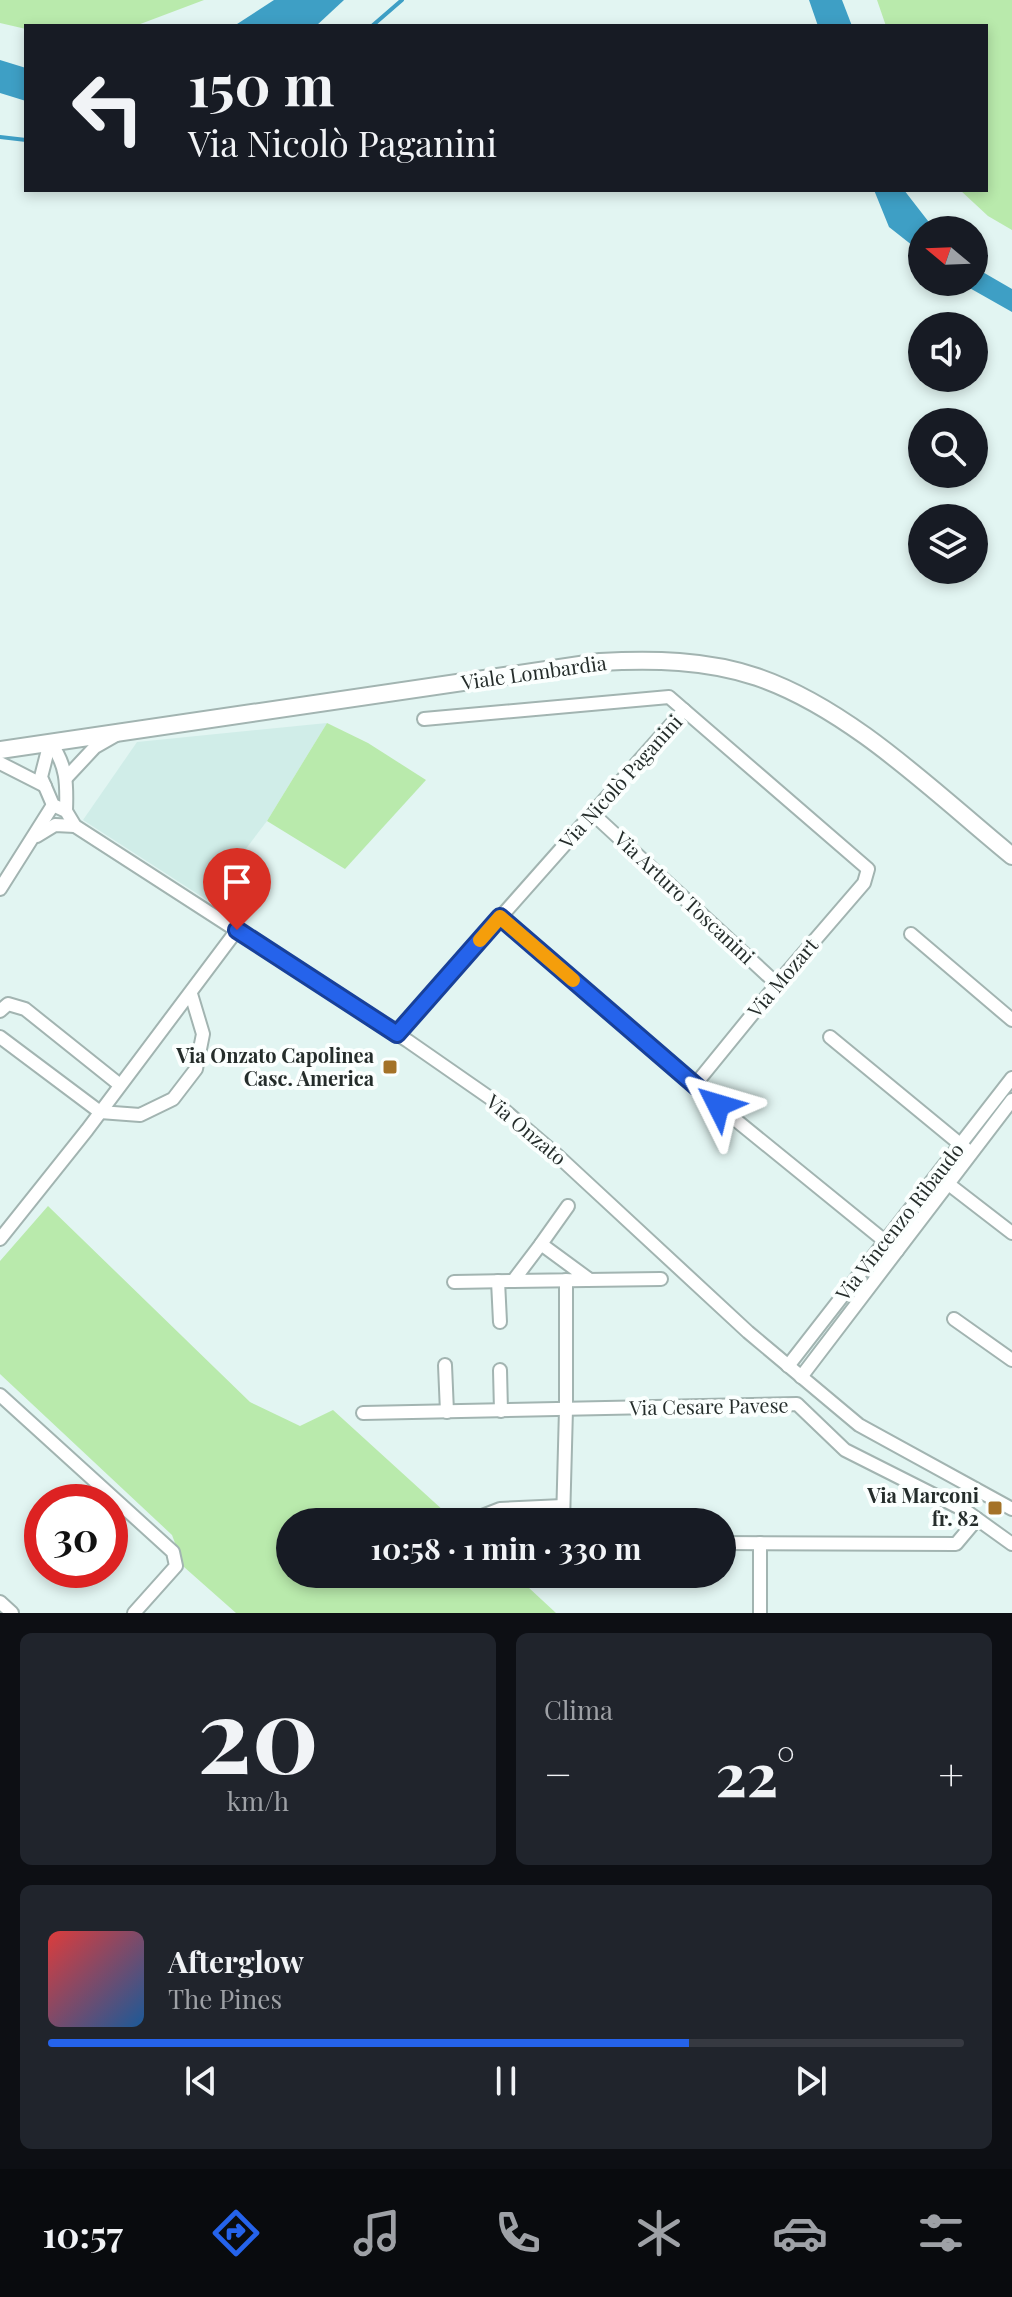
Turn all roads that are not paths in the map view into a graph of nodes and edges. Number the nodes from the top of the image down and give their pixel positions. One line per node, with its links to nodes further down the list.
1 (684, 710): 2 (street); 11 (street, Via Nicolò Paganini); 15 (street, Via Nicolò Paganini)
2 (424, 719)
3 (121, 732): 4 (street, Viale Lombardia); 7 (street); 14 (street, Viale Lombardia)
4 (50, 742): 5 (street, Viale Lombardia); 7 (street); 8 (street)
5 (0, 750)
6 (0, 763): 8 (street)
7 (67, 777): 10 (street)
8 (45, 786): 9 (street)
9 (53, 805): 10 (street); 13 (street)
10 (66, 811): 12 (street)
11 (592, 813): 17 (street, Via Nicolò Paganini); 20 (street, Via Arturo Toscanini)
12 (75, 826): 13 (street); 18 (street, Via Onzato)
13 (34, 837): 16 (street)
14 (1012, 856)
15 (868, 869): 20 (street, Via Mozart)
16 (0, 889)
17 (500, 917): 24 (street, Via Nicolò Paganini); 29 (street)
18 (237, 930): 21 (street); 24 (street, Via Onzato)
19 (911, 934): 23 (street)
20 (777, 984): 29 (street, Via Mozart)
21 (191, 994): 28 (street); 31 (street)
22 (0, 1011): 28 (street)
23 (1012, 1020)
24 (397, 1034): 51 (street, Via Onzato)
25 (0, 1037): 31 (street)
26 (830, 1037): 32 (street)
27 (1012, 1078): 32 (street, Via Vincenzo Ribaudo)
28 (120, 1085): 31 (street)
29 (694, 1086): 38 (street)
30 (1012, 1100): 32 (street, Via Vincenzo Ribaudo)
31 (100, 1112): 37 (street)
32 (966, 1149): 33 (street, Via Vincenzo Ribaudo); 34 (street, Via Vincenzo Ribaudo)
33 (937, 1175): 34 (street); 38 (street, Via Vincenzo Ribaudo)
34 (948, 1184): 36 (street); 40 (street, Via Vincenzo Ribaudo)
35 (568, 1206): 39 (street)
36 (1012, 1233)
37 (0, 1239)
38 (885, 1241): 40 (street); 51 (street, Via Vincenzo Ribaudo)
39 (541, 1244): 43 (street); 45 (street)
40 (897, 1251): 53 (street, Via Vincenzo Ribaudo)
41 (661, 1279): 43 (street)
42 (566, 1280): 43 (street); 45 (street); 55 (street)
43 (590, 1280)
44 (498, 1281): 45 (street); 46 (street); 48 (street)
45 (513, 1281)
46 (454, 1282)
47 (954, 1319): 49 (street)
48 (500, 1322)
49 (1012, 1360)
50 (445, 1365): 57 (street)
51 (788, 1366): 53 (street, Via Onzato)
52 (500, 1370): 56 (street)
53 (801, 1377): 59 (street, Via Onzato)
54 (0, 1395): 70 (street)
55 (566, 1409): 56 (street, Via Cesare Pavese); 60 (street, Via Cesare Pavese); 61 (street)
56 (501, 1411): 57 (street, Via Cesare Pavese)
57 (447, 1412): 58 (street, Via Cesare Pavese)
58 (363, 1413)
59 (847, 1415): 60 (street); 63 (street, Via Onzato)
60 (832, 1438): 64 (street, Via Cesare Pavese)
61 (563, 1506): 62 (street)
62 (521, 1508)
63 (1012, 1509)
64 (977, 1519): 66 (street); 67 (street, Via Cesare Pavese)
65 (736, 1543): 66 (street)
66 (760, 1543): 71 (street)
67 (1012, 1544)
68 (0, 1602): 69 (street)
69 (12, 1613)
70 (134, 1613)
71 (760, 1613)

